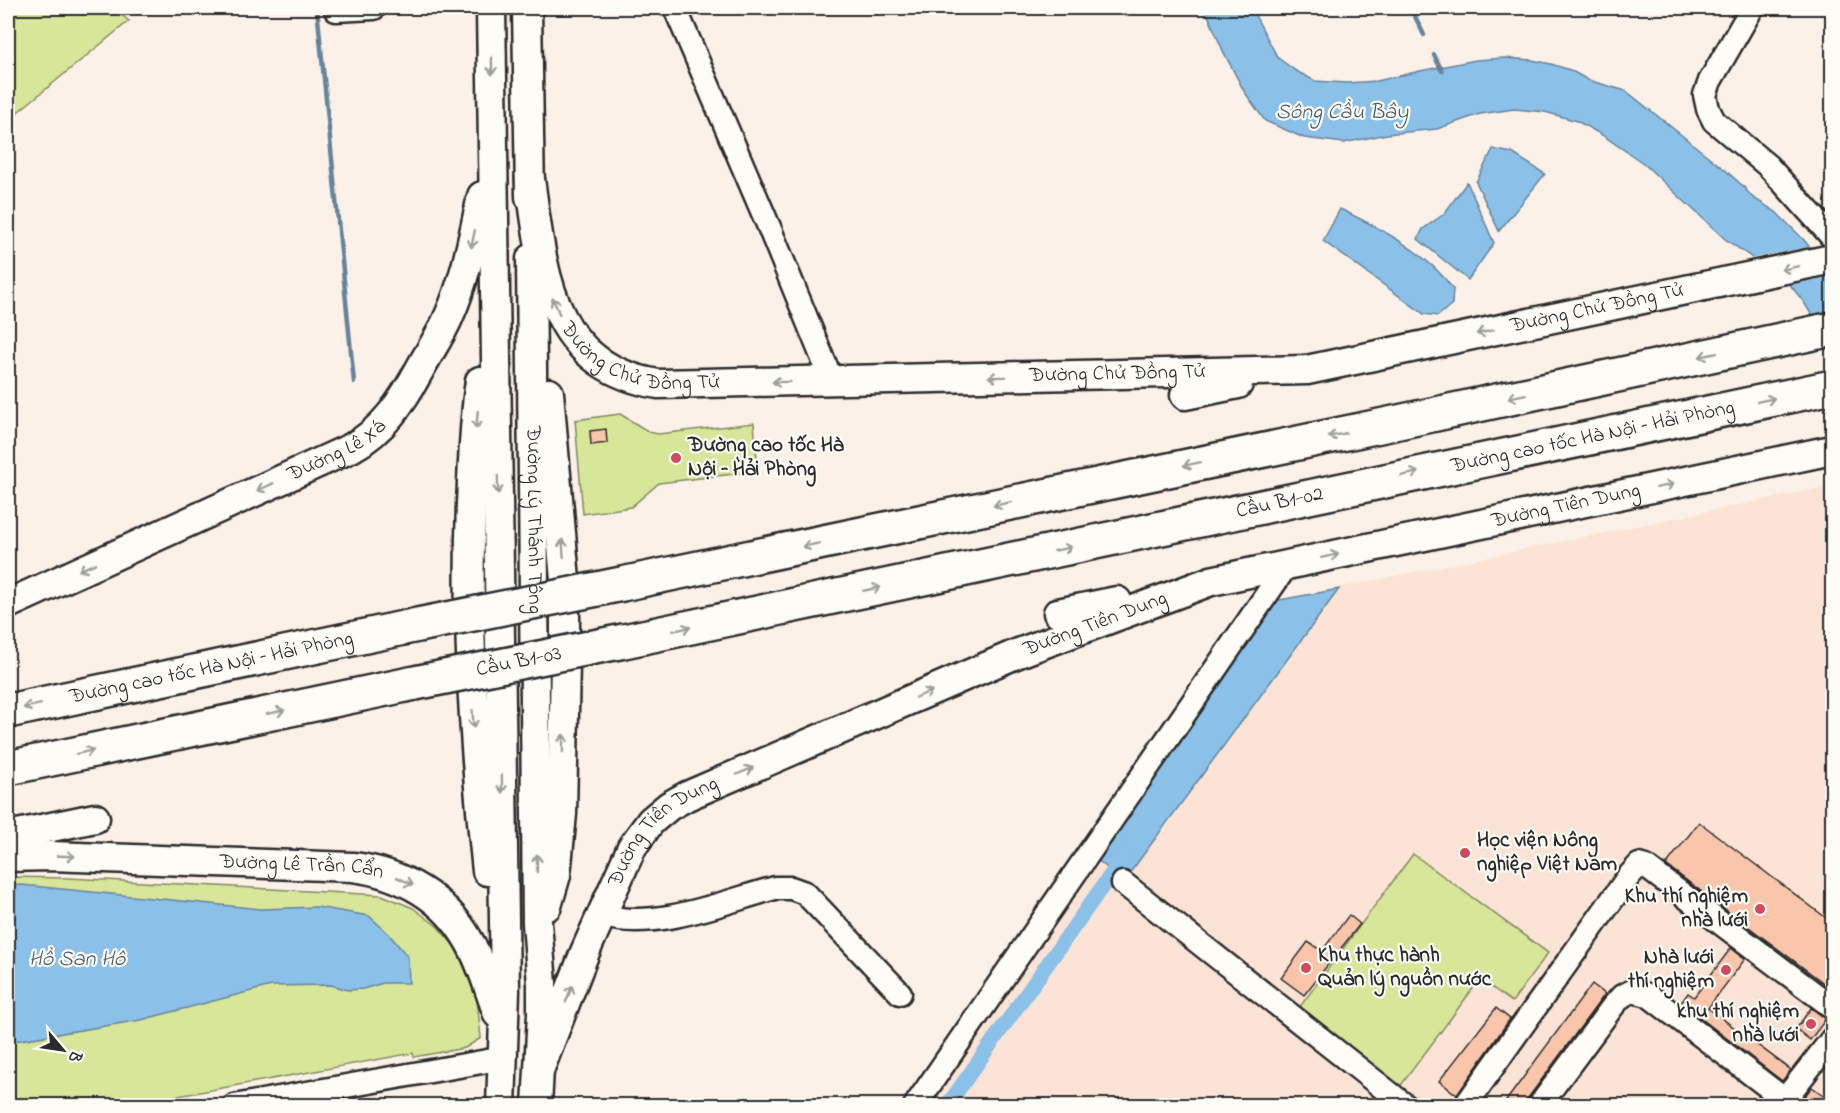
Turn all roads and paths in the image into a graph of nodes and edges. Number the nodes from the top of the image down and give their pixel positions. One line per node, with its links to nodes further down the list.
1 (374, 8): 6 (street)
2 (491, 8): 7 (main road, one-way to 7)
3 (527, 8): 8 (main road)
4 (675, 8): 12 (street)
5 (1752, 8): 9 (street)
6 (336, 10)
7 (493, 141): 19 (main road, Đường Lê Xá, one-way to 19); 33 (main road, one-way to 33)
8 (530, 179): 12 (main road, Đường Chử Đồng Tử, one-way to 8); 34 (main road, one-way to 8)
9 (1832, 252): 11 (main road, Đường Chử Đồng Tử, one-way to 11)
10 (1819, 331): 22 (highway, Đường cao tốc Hà Nội – Hải Phòng, one-way to 22, bridge)
11 (1307, 370): 12 (main road, Đường Chử Đồng Tử, one-way to 12); 14 (main road)
12 (832, 381)
13 (1833, 387): 16 (highway, Đường cao tốc Hà Nội – Hải Phòng, one-way to 13)
14 (1185, 395)
15 (1833, 450): 17 (main road, Đường Tiên Dung, one-way to 15)
16 (1353, 486): 21 (highway, Cầu B1-02, one-way to 16)
17 (1287, 565): 18 (main road, Đường Tiên Dung); 39 (street)
18 (1211, 581): 20 (main road); 29 (main road, Đường Tiên Dung, one-way to 18)
19 (8, 604)
20 (1058, 613)
21 (624, 641): 23 (highway, Cầu B1-03, one-way to 21, bridge)
22 (8, 711)
23 (8, 768)
24 (95, 818): 25 (main road)
25 (8, 836)
26 (8, 857): 33 (main road, Đường Lê Trần Cẩn, one-way to 33)
27 (1649, 869): 31 (street); 41 (street); 42 (street)
28 (1123, 883): 40 (street)
29 (601, 915): 30 (street); 34 (main road, Đường Tiên Dung, one-way to 29)
30 (900, 993)
31 (1833, 1007)
32 (1833, 1039): 35 (street)
33 (504, 1046): 36 (street); 37 (main road)
34 (540, 1068): 38 (main road)
35 (1789, 1102): 43 (street)
36 (234, 1106)
37 (501, 1106)
38 (537, 1106)
39 (915, 1106)
40 (1406, 1106)
41 (1465, 1106)
42 (1476, 1106)
43 (1539, 1106)

